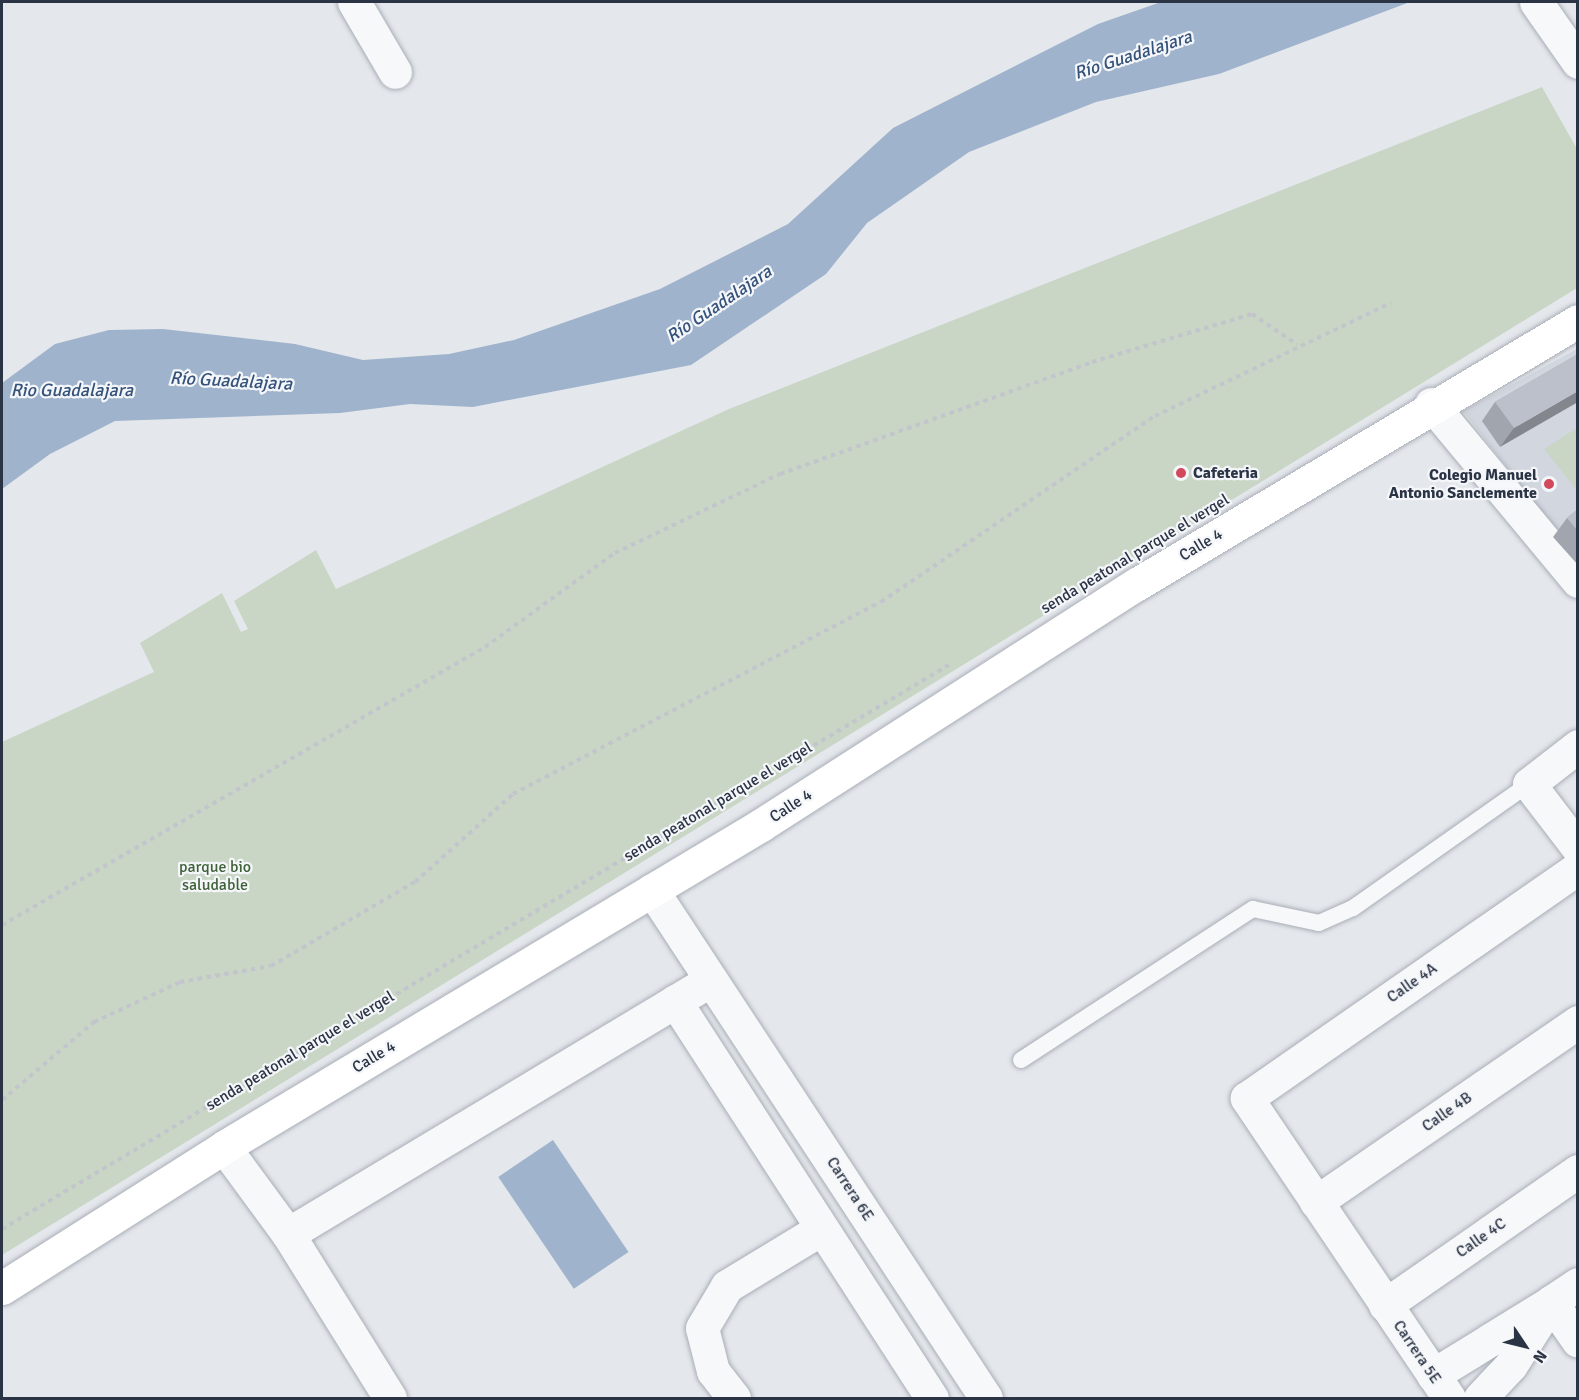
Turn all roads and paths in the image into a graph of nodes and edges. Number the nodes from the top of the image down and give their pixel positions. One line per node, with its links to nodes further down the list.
1 (354, 2): 4 (street)
2 (1538, 4): 3 (street)
3 (1578, 62)
4 (395, 72)
5 (1391, 303): 7 (path)
6 (1578, 321): 8 (street, Calle 4)
7 (1298, 345): 16 (path); 22 (path)
8 (1431, 404): 9 (street); 15 (street, Calle 4)
9 (1578, 581)
10 (960, 658): 28 (path, senda peatonal parque el vergel)
11 (1578, 746): 12 (street)
12 (1529, 784): 13 (street); 20 (lane)
13 (1578, 848)
14 (1578, 868): 21 (street, Calle 4A)
15 (652, 890): 17 (street, Carrera 6E); 25 (street, Calle 4)
16 (2, 925)
17 (711, 980): 18 (street); 23 (street, Carrera 6E)
18 (675, 1001): 24 (street); 30 (street)
19 (1578, 1022): 27 (street, Calle 4B)
20 (1021, 1060)
21 (1247, 1098): 27 (street, Carrera 5E)
22 (2, 1100)
23 (797, 1108): 24 (street); 31 (street, Carrera 6E)
24 (758, 1130): 29 (street)
25 (224, 1147): 30 (street); 33 (street, Calle 4)
26 (1578, 1171): 35 (street, Calle 4C)
27 (1316, 1202): 35 (street, Carrera 5E)
28 (2, 1229)
29 (821, 1229): 32 (street); 39 (street)
30 (288, 1234): 38 (street)
31 (881, 1237): 32 (street); 41 (street, Carrera 6E)
32 (842, 1260): 40 (street)
33 (2, 1288)
34 (1564, 1293): 36 (street); 37 (street); 42 (street)
35 (1385, 1305): 37 (street, Carrera 5E)
36 (1578, 1341)
37 (1441, 1387)
38 (390, 1398)
39 (735, 1398)
40 (932, 1398)
41 (986, 1398)
42 (1480, 1398)

